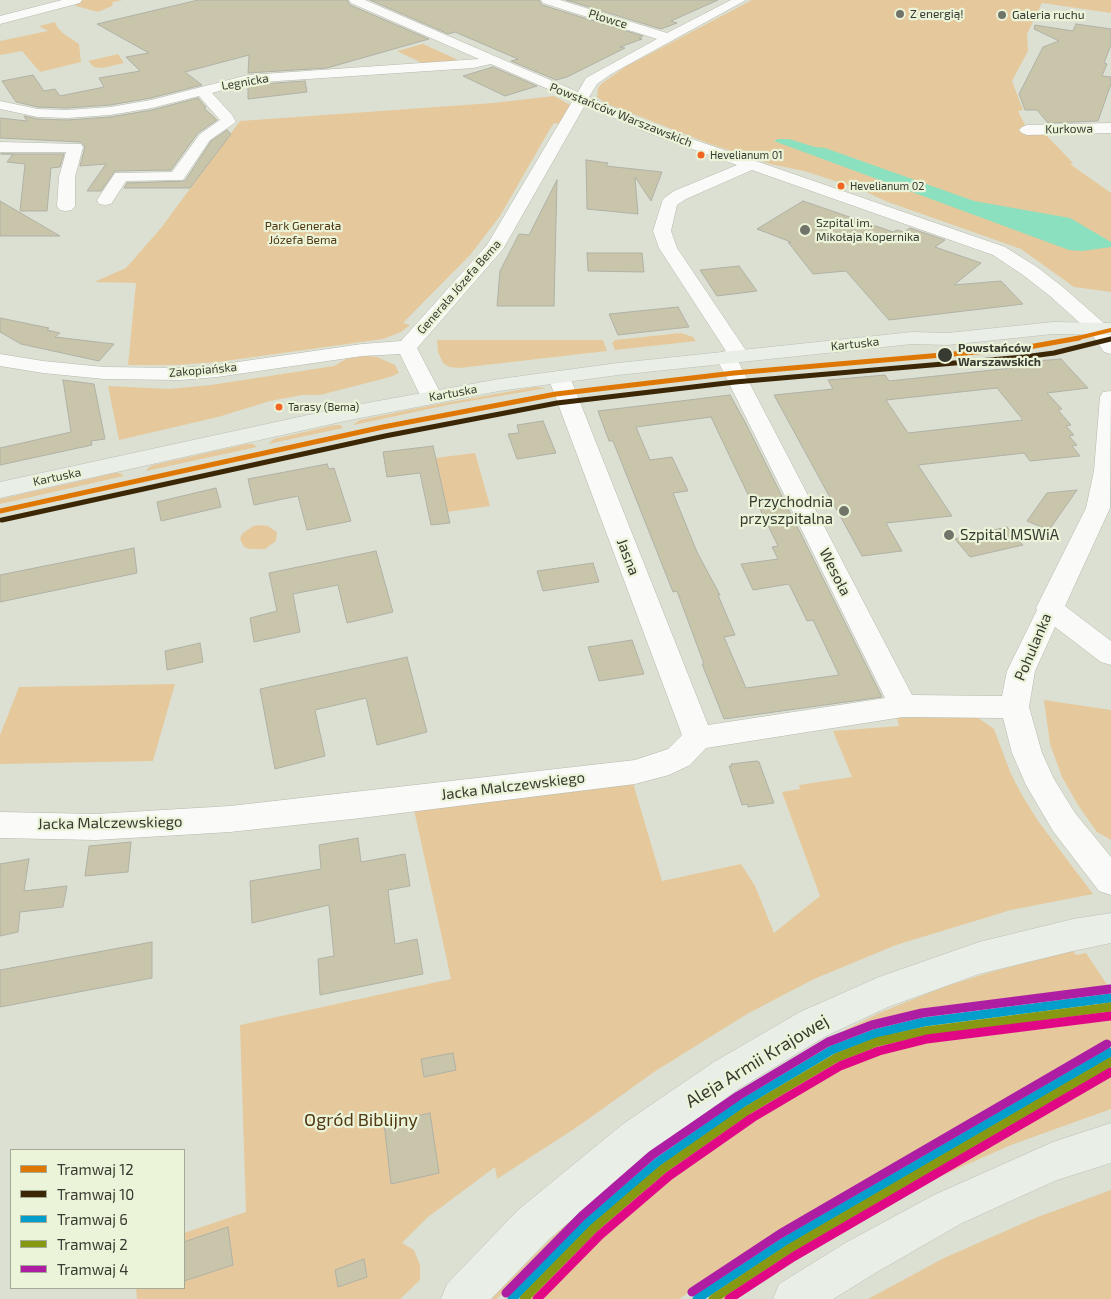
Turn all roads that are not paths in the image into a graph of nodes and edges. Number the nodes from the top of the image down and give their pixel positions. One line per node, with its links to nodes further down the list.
1 (76, 0): 5 (street)
2 (355, 0): 7 (street, Powstańców Warszawskich)
3 (547, 0): 6 (street, Płowce)
4 (740, 0): 6 (street)
5 (0, 20)
6 (668, 38): 8 (street)
7 (492, 60): 9 (street, Powstańców Warszawskich); 10 (street, Legnicka)
8 (592, 82): 9 (street); 11 (street, Generała Józefa Bema)
9 (554, 87): 11 (street, Powstańców Warszawskich)
10 (202, 91): 13 (street, Legnicka); 21 (street)
11 (581, 100): 14 (street, Powstańców Warszawskich); 15 (street, Generała Józefa Bema)
12 (0, 105): 13 (street, Legnicka)
13 (67, 114): 19 (street)
14 (614, 114): 15 (street); 20 (street, Powstańców Warszawskich)
15 (571, 118): 26 (street, Generała Józefa Bema)
16 (1027, 130): 17 (street, Kurkowa)
17 (1107, 131)
18 (0, 147): 19 (street)
19 (41, 147): 22 (street)
20 (751, 165): 23 (street, Powstańców Warszawskich); 28 (street, Wesoła)
21 (106, 200)
22 (66, 206)
23 (1081, 313): 24 (street, Powstańców Warszawskich); 25 (main road, Kartuska)
24 (1104, 323): 25 (main road, Kartuska); 27 (street)
25 (912, 338): 28 (main road, Kartuska)
26 (407, 347): 29 (street, Zakopiańska); 31 (street, Generała Józefa Bema)
27 (1111, 348)
28 (732, 356): 30 (main road, Kartuska); 36 (street, Wesoła)
29 (0, 360)
30 (559, 377): 31 (main road, Kartuska); 38 (street, Jasna)
31 (431, 396): 33 (main road, Kartuska)
32 (1111, 397): 34 (street, Pohulanka)
33 (0, 490)
34 (1049, 608): 35 (street); 37 (street, Pohulanka)
35 (1111, 655)
36 (903, 706): 37 (street); 38 (street)
37 (1015, 707): 40 (street, Pohulanka)
38 (698, 738): 39 (street, Jacka Malczewskiego)
39 (0, 825)
40 (1111, 881)
41 (1111, 928): 43 (main road, Aleja Armii Krajowej)
42 (1111, 1143): 44 (main road)
43 (462, 1299)
44 (794, 1299)

